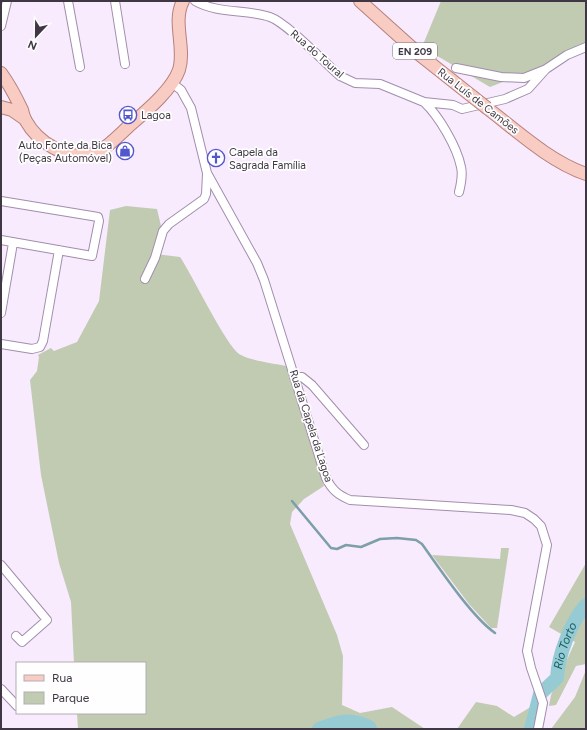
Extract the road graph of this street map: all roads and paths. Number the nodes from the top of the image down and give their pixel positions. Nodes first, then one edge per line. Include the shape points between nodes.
1 (7, 1) edge
2 (68, 1) edge
3 (115, 1) edge
4 (195, 1) edge
5 (360, 1) edge
6 (182, 2) edge
7 (1, 26) edge
8 (586, 47) edge
9 (125, 64) dead end
10 (80, 67) dead end
11 (456, 68) dead end
12 (546, 69) junction
13 (5, 80) edge
14 (172, 83) junction
15 (424, 102) junction
16 (1, 107) edge
17 (25, 119) junction
18 (207, 173) junction
19 (586, 174) edge
20 (459, 192) dead end
21 (1, 201) edge
22 (1, 240) edge
23 (13, 243) junction
24 (59, 250) junction
25 (145, 279) dead end
26 (1, 313) edge
27 (1, 344) edge
28 (294, 377) junction
29 (364, 445) dead end
30 (1, 565) edge
31 (16, 636) dead end
32 (1, 689) edge
33 (16, 705) edge
34 (538, 729) edge

1 - 7 street
2 - 10 street
3 - 9 street
4 - 15 street, Rua do Toural via 202,5 277,20 348,81 380,84
5 - 19 main road, Rua Luís de Camões / EN 209, bridge via 420,55 487,108 545,152
6 - 14 main road via 179,17 180,65
8 - 12 street, Rua do Toural via 567,55
11 - 12 street, Rua do Toural via 501,77 524,78
12 - 15 street, Rua do Toural via 528,88 506,99 462,109 453,105
13 - 16 main road via 10,99
13 - 17 main road
14 - 17 main road via 104,149 86,157 73,156 47,144 34,133
14 - 18 street, Rua da Capela da Lagoa via 181,90 191,108
15 - 20 street via 434,111 456,153 461,168
16 - 17 main road via 12,110
18 - 25 street via 204,199 163,231
18 - 28 street, Rua da Capela da Lagoa via 257,263
21 - 24 street via 98,217 92,256
22 - 23 street
23 - 24 street
23 - 26 street
24 - 27 street via 40,347 32,350
28 - 29 street via 302,377 312,385
28 - 34 street, Rua da Capela da Lagoa via 326,478 341,497 350,500 511,510 525,514 541,526 547,545 527,652 543,703
30 - 31 street via 47,620 22,642
32 - 33 street

